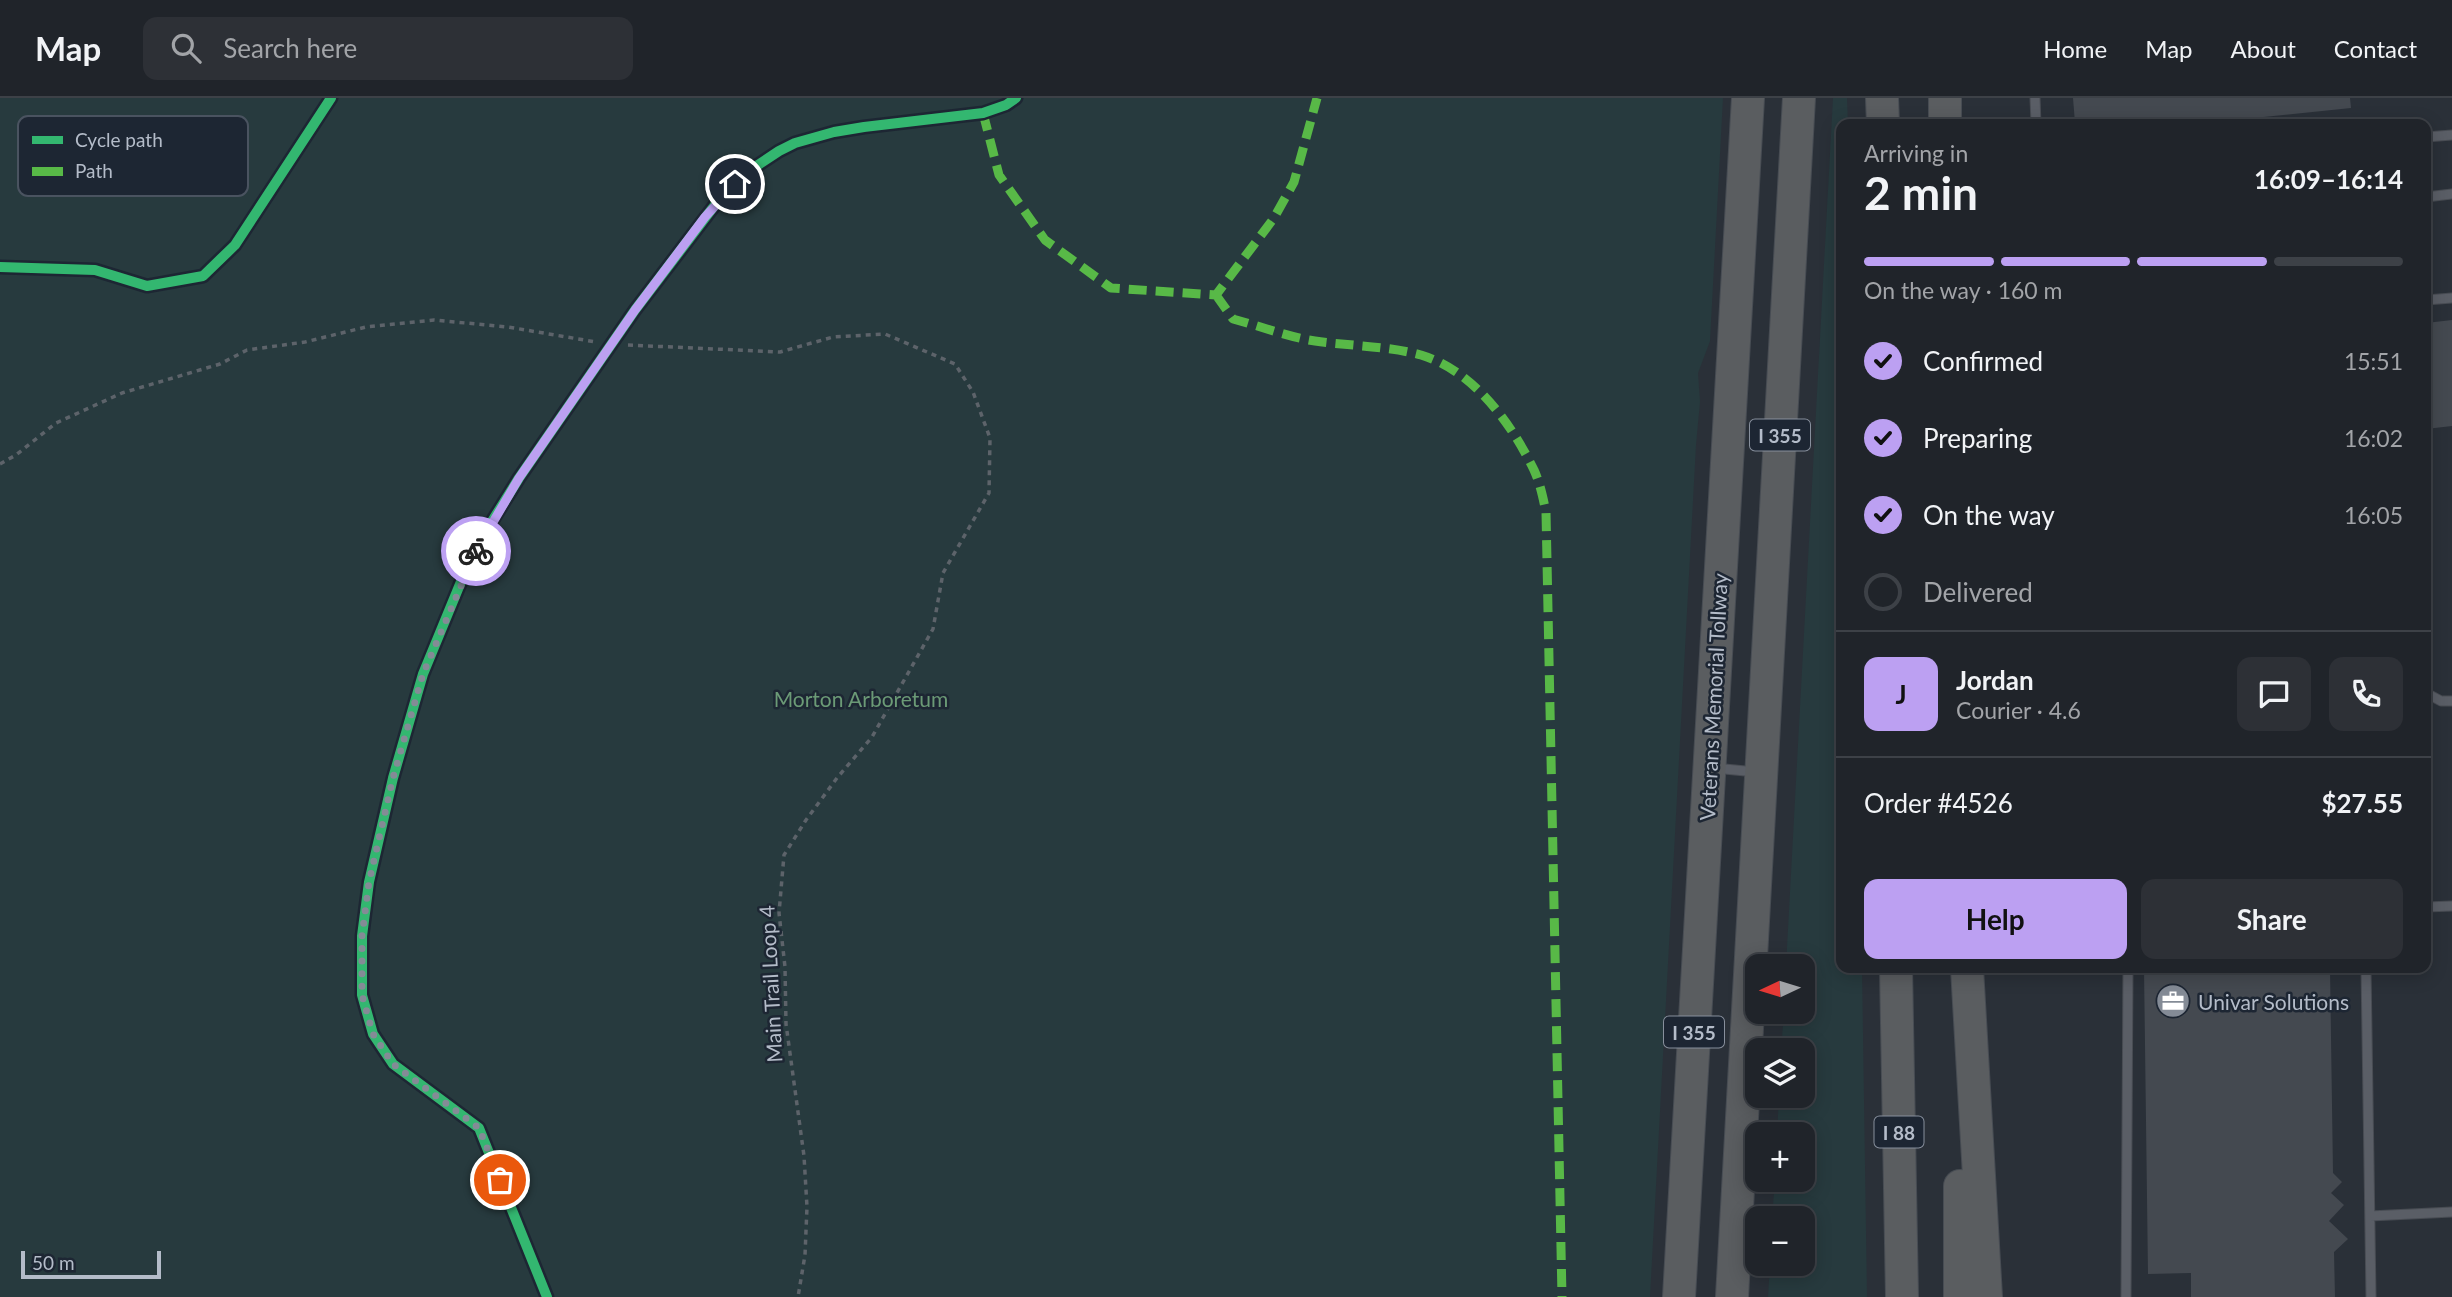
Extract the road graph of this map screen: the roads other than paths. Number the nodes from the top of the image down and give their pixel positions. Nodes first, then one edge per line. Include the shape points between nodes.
1 (331, 98) edge
2 (1016, 98) edge
3 (1748, 98) edge
4 (1799, 98) edge
5 (1882, 98) edge
6 (1945, 98) edge
7 (2035, 98) edge
8 (1883, 119) edge
9 (1945, 119) edge
10 (2036, 119) edge
11 (2452, 135) edge
12 (2431, 137) edge
13 (2452, 194) edge
14 (2431, 196) edge
15 (0, 267) edge
16 (2452, 298) edge
17 (2431, 300) edge
18 (2431, 695) edge
19 (2452, 701) edge
20 (1709, 767) junction
21 (1761, 772) junction
22 (2452, 906) edge
23 (2431, 907) edge
24 (1896, 973) edge
25 (1961, 973) edge
26 (1967, 973) edge
27 (2128, 973) edge
28 (2366, 973) edge
29 (2452, 1212) edge
30 (2370, 1216) junction
31 (547, 1297) edge
32 (1679, 1297) edge
33 (1732, 1297) edge
34 (1902, 1297) edge
35 (1960, 1297) edge
36 (1986, 1297) edge
37 (2126, 1297) edge
38 (2371, 1297) edge

1 - 15 lane via 235,246 202,276 148,286 95,270
2 - 31 lane via 983,113 834,132 795,143 749,171 721,197 519,478 465,572 423,674 369,882 362,936 362,995 373,1034 393,1064 479,1128
3 - 20 highway, Veterans Memorial Tollway / I 355
4 - 21 highway, I 355
5 - 8 highway
6 - 9 highway
7 - 10 lane
11 - 12 lane
13 - 14 lane
16 - 17 lane
18 - 19 lane
20 - 21 lane
20 - 32 highway, Veterans Memorial Tollway / I 355
21 - 33 highway, I 355
22 - 23 lane
24 - 34 highway, I 88
25 - 35 highway
26 - 36 highway
27 - 37 lane
28 - 30 lane
29 - 30 lane
30 - 38 lane

